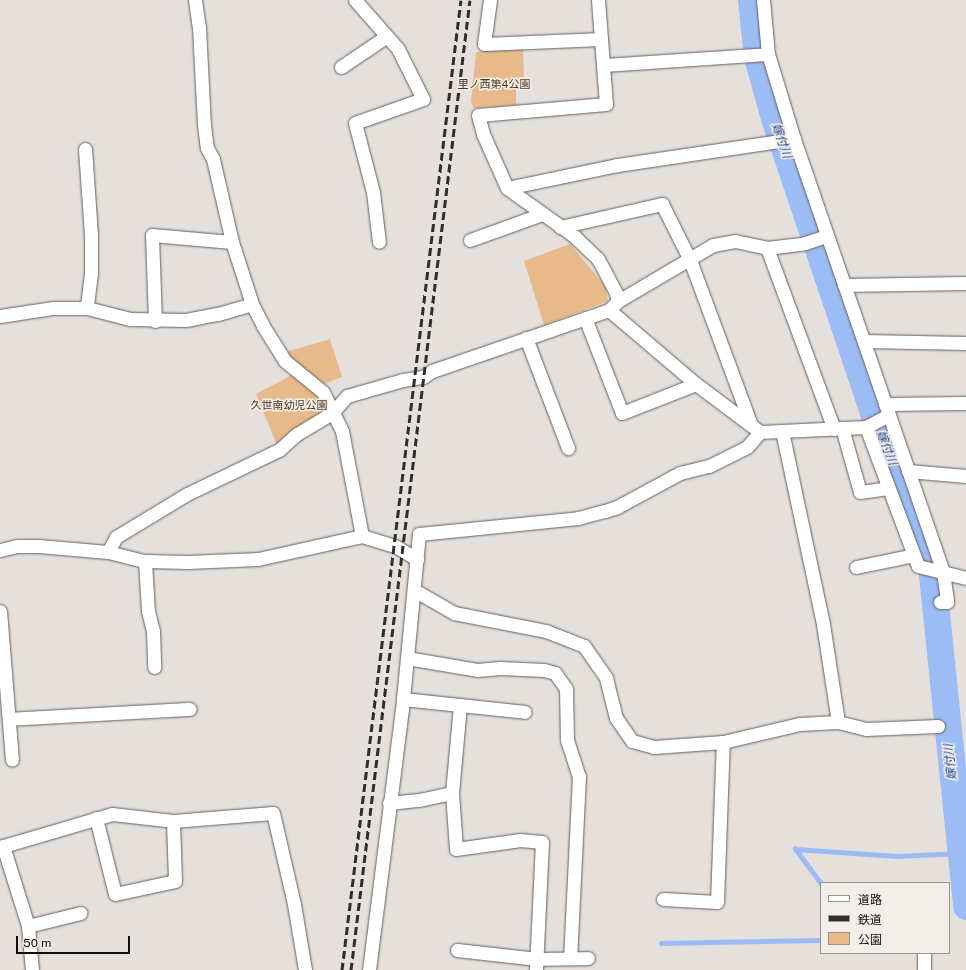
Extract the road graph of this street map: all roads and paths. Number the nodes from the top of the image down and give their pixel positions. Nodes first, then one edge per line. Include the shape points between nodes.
1 (195, 0) edge
2 (355, 0) edge
3 (490, 0) edge
4 (598, 0) edge
5 (763, 0) edge
6 (387, 36) junction
7 (601, 39) junction
8 (768, 54) junction
9 (603, 65) junction
10 (341, 67) dead end
11 (794, 139) junction
12 (85, 149) dead end
13 (507, 188) junction
14 (542, 214) junction
15 (560, 227) junction
16 (828, 236) junction
17 (470, 240) dead end
18 (232, 242) junction
19 (379, 242) dead end
20 (767, 248) junction
21 (690, 260) junction
22 (966, 283) edge
23 (844, 285) junction
24 (252, 304) junction
25 (613, 306) junction
26 (87, 308) junction
27 (0, 316) edge
28 (585, 318) junction
29 (154, 321) junction
30 (526, 338) junction
31 (864, 341) junction
32 (966, 343) edge
33 (696, 384) junction
34 (966, 403) edge
35 (887, 409) junction
36 (332, 413) junction
37 (866, 427) junction
38 (756, 429) junction
39 (838, 429) junction
40 (782, 431) junction
41 (568, 448) dead end
42 (908, 471) junction
43 (966, 476) edge
44 (888, 488) junction
45 (362, 536) junction
46 (0, 550) edge
47 (108, 552) junction
48 (417, 559) junction
49 (916, 560) junction
50 (145, 561) junction
51 (856, 567) dead end
52 (943, 572) junction
53 (966, 578) edge
54 (414, 590) junction
55 (940, 602) dead end
56 (0, 611) edge
57 (407, 658) junction
58 (154, 667) dead end
59 (403, 699) junction
60 (460, 705) junction
61 (190, 710) dead end
62 (525, 712) dead end
63 (9, 719) junction
64 (838, 722) junction
65 (938, 726) dead end
66 (723, 742) junction
67 (12, 760) dead end
68 (452, 793) junction
69 (389, 803) junction
70 (96, 818) junction
71 (173, 821) junction
72 (2, 846) edge
73 (663, 899) dead end
74 (80, 913) dead end
75 (28, 926) junction
76 (457, 950) dead end
77 (924, 954) edge
78 (570, 958) junction
79 (588, 958) dead end
80 (537, 964) edge
81 (32, 970) edge
82 (305, 970) edge
83 (369, 970) edge
84 (924, 970) edge

1 - 18 street via 207,148 213,159
2 - 6 street
3 - 7 street via 484,44
4 - 7 street
5 - 8 street
6 - 10 street
6 - 19 street via 398,49 423,99 355,123 373,192
7 - 9 street
8 - 9 street
8 - 11 street
9 - 13 street via 606,104 478,115 483,134
11 - 13 street via 617,165
11 - 16 street
12 - 26 street via 91,235 91,273
13 - 14 street
14 - 15 street
14 - 17 street
15 - 21 street via 662,204
15 - 25 street via 574,236 598,259 616,293
16 - 20 street via 805,243
16 - 23 street
18 - 24 street
18 - 29 street via 152,235
20 - 21 street via 735,241 713,245
20 - 39 street
21 - 25 street
21 - 38 street
22 - 23 street
23 - 31 street
24 - 29 street via 198,318
24 - 36 street via 285,361 322,392
25 - 28 street
25 - 33 street
26 - 27 street via 53,308
26 - 29 street via 130,319
28 - 30 street
28 - 33 street via 622,413
30 - 36 street via 432,371 423,377 347,396
30 - 41 street
31 - 32 street
31 - 35 street
33 - 38 street
34 - 35 street
35 - 37 street
35 - 42 street
36 - 45 street via 342,431
36 - 47 street via 297,434 279,450 187,494 116,537
37 - 39 street
37 - 44 street
38 - 40 street
38 - 48 street via 747,446 709,466 680,473 617,507 578,518 419,534
39 - 40 street
39 - 44 street via 860,492
40 - 64 street via 822,624
42 - 43 street
42 - 52 street
44 - 49 street
45 - 48 street via 394,546
45 - 50 street via 258,559
46 - 47 street via 18,546 39,546
47 - 50 street
48 - 54 street
49 - 51 street
49 - 52 street
50 - 58 street via 148,611 153,631
52 - 53 street
52 - 55 street via 947,602
54 - 57 street
54 - 66 street via 454,613 546,631 584,646 606,678 616,718 632,741 654,747
56 - 63 street
57 - 59 street
57 - 78 street via 477,670 544,670 555,673 566,689 567,740 579,776
59 - 60 street
59 - 69 street
60 - 62 street
60 - 68 street
61 - 63 street
63 - 67 street
64 - 65 street via 866,729
64 - 66 street via 799,724
66 - 73 street via 717,902
68 - 69 street
68 - 80 street via 456,849 520,840 542,842
69 - 83 street
70 - 71 street via 112,814
70 - 71 street via 115,894 175,881
70 - 72 street
71 - 82 street via 273,812 294,904
72 - 75 street
74 - 75 street
75 - 81 street
76 - 80 street
77 - 84 street
78 - 79 street
78 - 80 street

